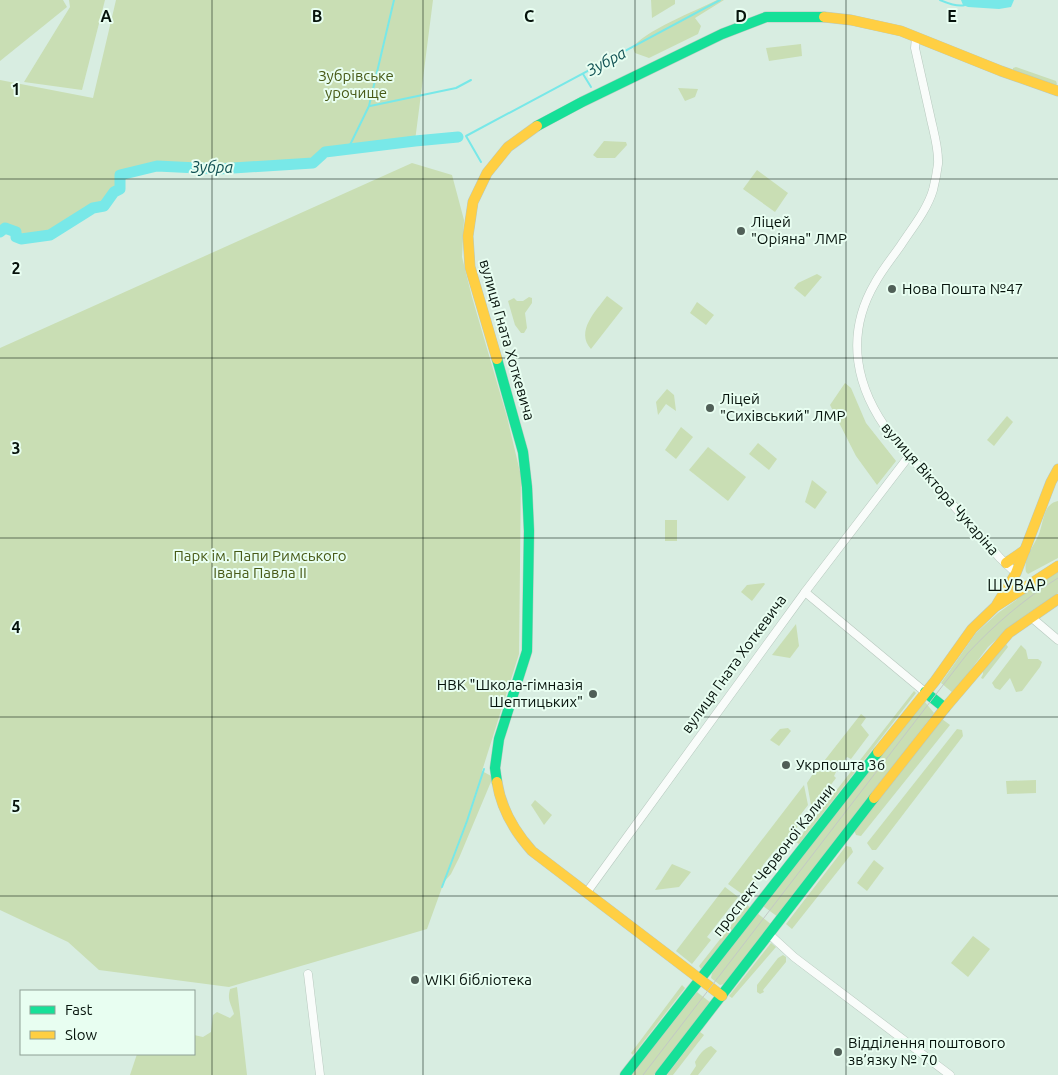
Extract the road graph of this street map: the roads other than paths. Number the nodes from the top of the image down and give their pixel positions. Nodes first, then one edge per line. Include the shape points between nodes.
1 (916, 37) junction
2 (1058, 91) edge
3 (908, 456) junction
4 (1058, 469) edge
5 (1026, 550) junction
6 (1006, 563) junction
7 (1058, 566) edge
8 (1016, 573) junction
9 (1029, 585) junction
10 (805, 592) junction
11 (1058, 599) edge
12 (996, 607) junction
13 (1031, 617) junction
14 (1058, 640) edge
15 (925, 692) junction
16 (945, 708) junction
17 (588, 892) junction
18 (770, 935) junction
19 (308, 974) dead end
20 (701, 980) junction
21 (722, 996) junction
22 (320, 1075) edge
23 (625, 1075) edge
24 (660, 1075) edge
25 (950, 1075) edge

1 - 2 main road, вулиця Гната Хоткевича
1 - 3 street, вулиця Віктора Чукаріна via 915,48 935,136 938,163 935,182 924,211 874,284 858,331 857,354 860,375 876,416
1 - 17 main road, вулиця Гната Хоткевича via 884,26 820,17 766,18 742,25 542,122 508,147 487,173 473,202 468,236 470,267 523,452 528,496 527,652 499,739 495,768 498,788 519,837
3 - 6 street, вулиця Віктора Чукаріна
3 - 10 street, вулиця Гната Хоткевича
4 - 5 main road
5 - 6 main road
5 - 8 main road
6 - 8 street, вулиця Віктора Чукаріна
7 - 9 main road, проспект Червоної Калини
8 - 9 main road
8 - 12 main road
9 - 12 main road, проспект Червоної Калини
10 - 15 street
10 - 17 street, вулиця Гната Хоткевича
11 - 13 main road
12 - 15 main road, проспект Червоної Калини via 972,629
13 - 14 street
13 - 16 main road via 1009,633
15 - 16 main road
15 - 20 main road, проспект Червоної Калини
16 - 18 main road
17 - 20 main road, вулиця Гната Хоткевича
18 - 21 main road
18 - 25 street via 794,957
19 - 22 street
20 - 21 main road, вулиця Гната Хоткевича
20 - 23 main road, проспект Червоної Калини
21 - 24 main road

